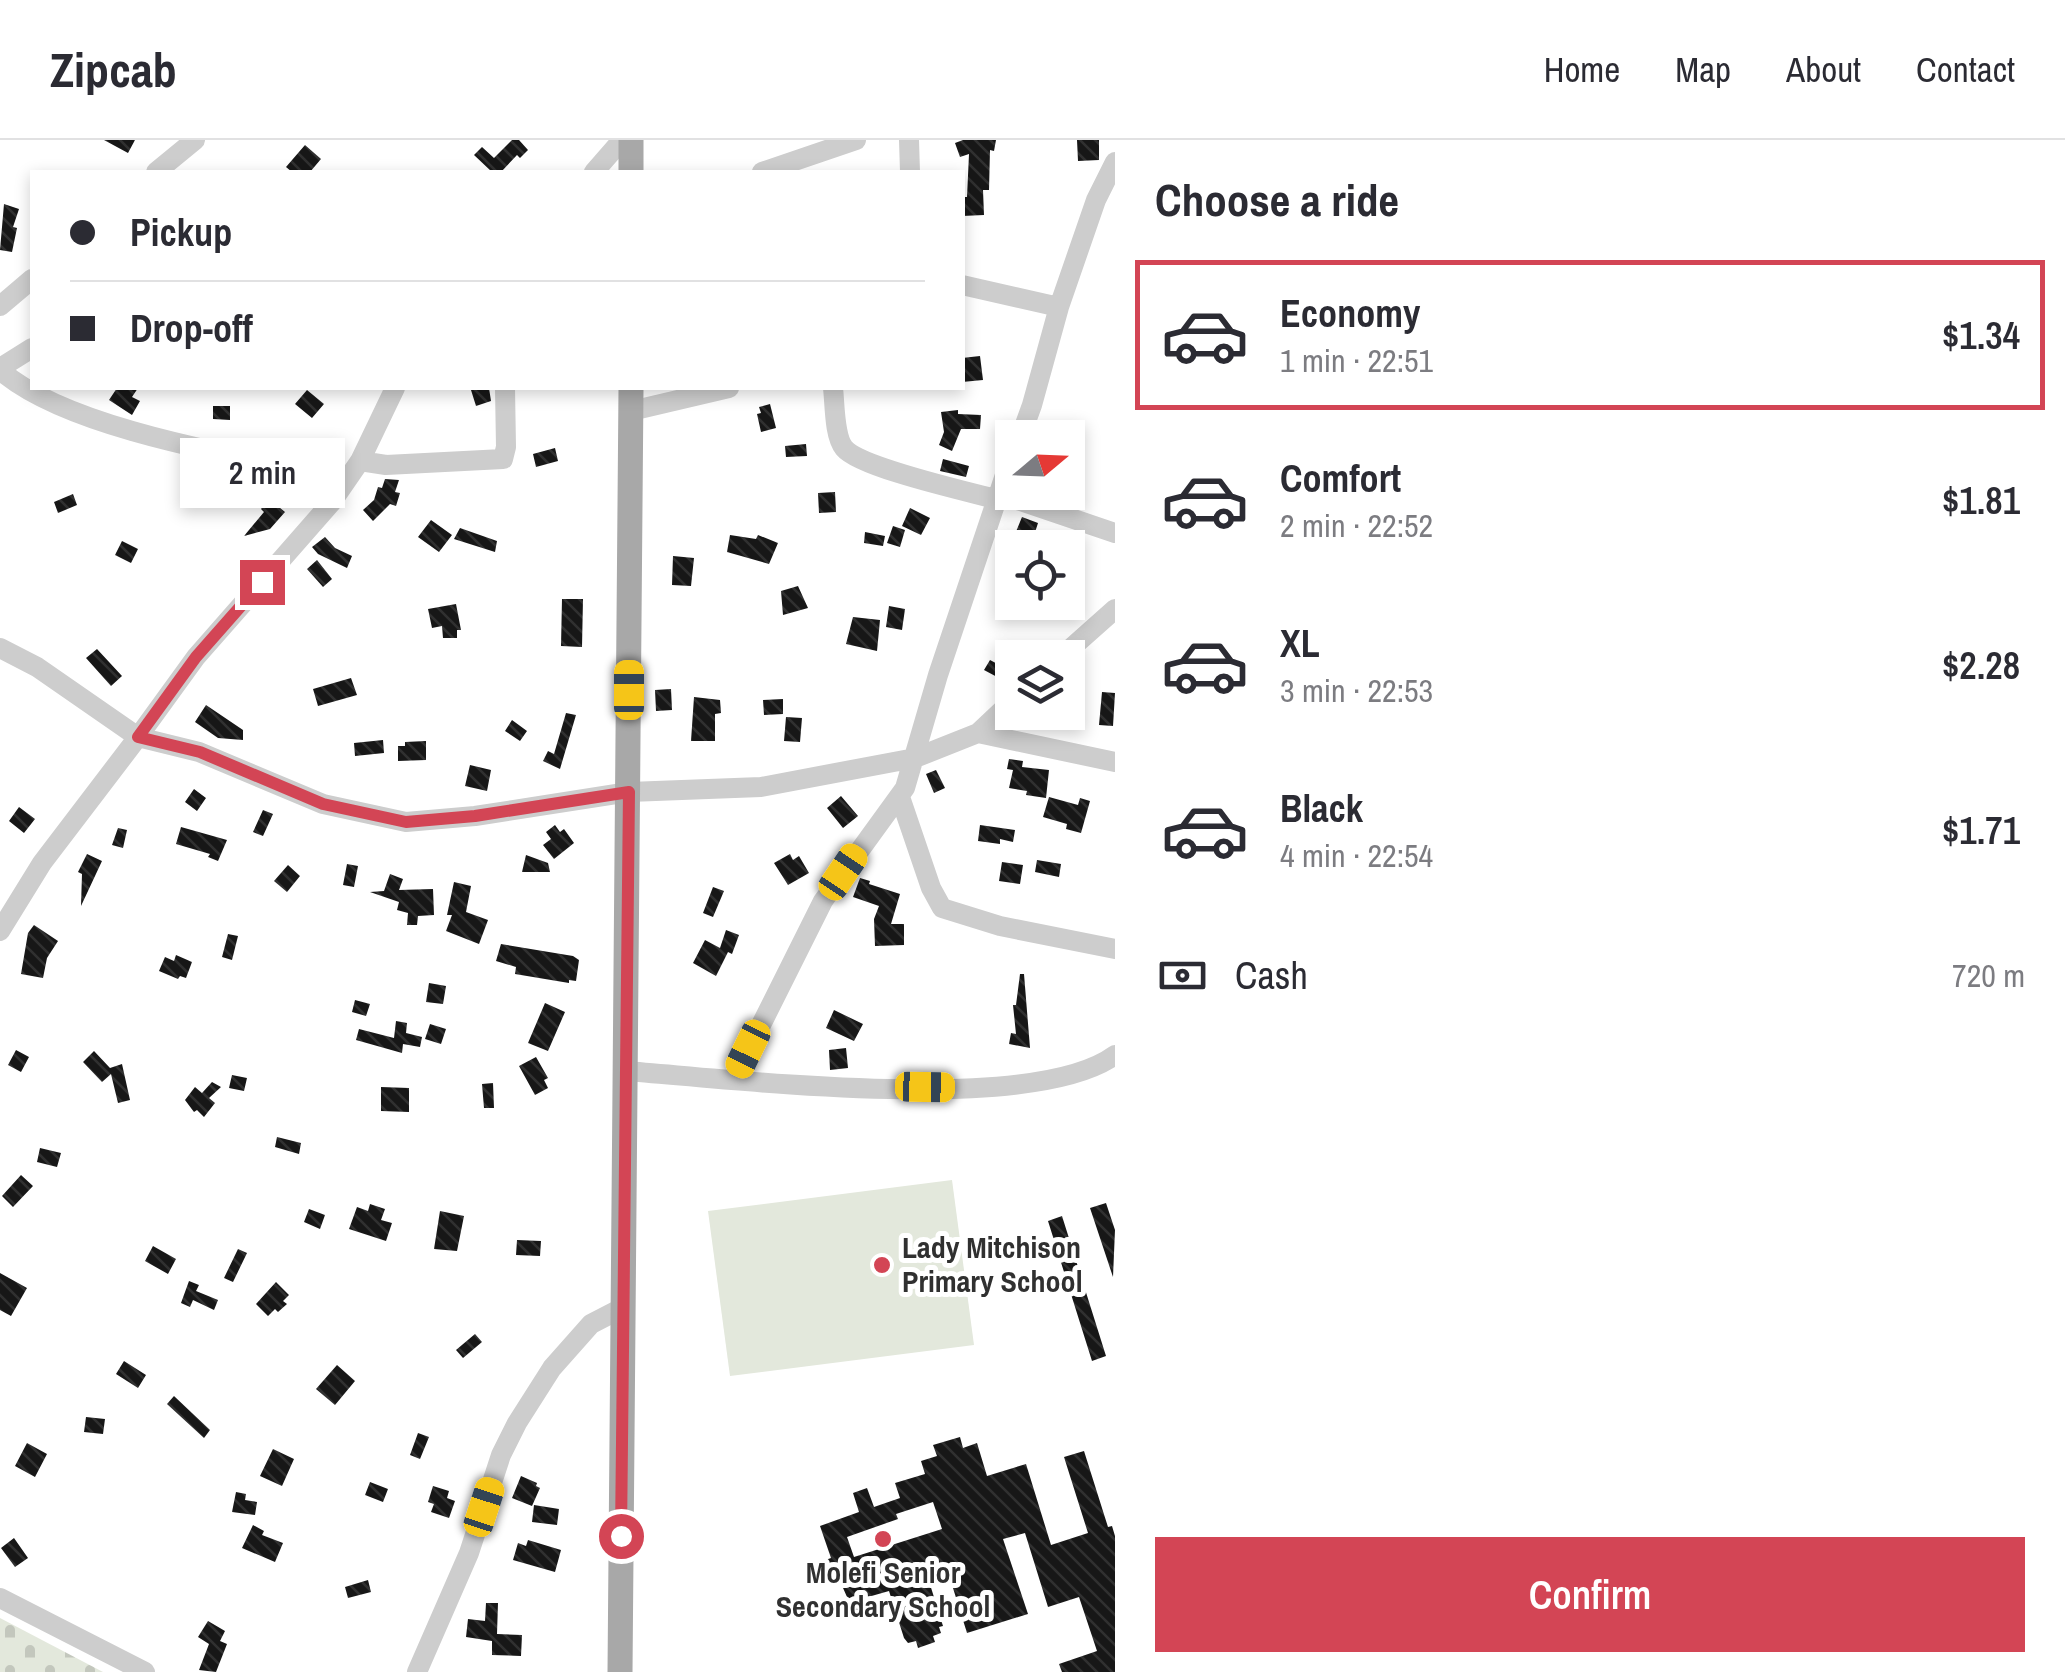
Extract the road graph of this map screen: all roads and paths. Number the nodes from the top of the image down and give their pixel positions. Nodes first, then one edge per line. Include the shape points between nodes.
1 (195, 140) edge
2 (622, 140) edge
3 (631, 140) edge
4 (856, 140) edge
5 (909, 140) edge
6 (1115, 162) edge
7 (158, 170) edge
8 (596, 170) edge
9 (631, 170) edge
10 (768, 170) edge
11 (910, 170) edge
12 (30, 281) edge
13 (965, 286) edge
14 (0, 306) edge
15 (1059, 307) junction
16 (30, 349) edge
17 (0, 369) edge
18 (394, 390) edge
19 (506, 390) edge
20 (711, 390) edge
21 (833, 390) edge
22 (631, 399) edge
23 (1027, 420) edge
24 (354, 469) junction
25 (995, 496) edge
26 (995, 510) edge
27 (1042, 510) edge
28 (1115, 533) edge
29 (1115, 609) edge
30 (1080, 640) edge
31 (0, 648) edge
32 (995, 717) edge
33 (978, 733) junction
34 (138, 737) junction
35 (915, 758) junction
36 (1115, 762) edge
37 (629, 792) junction
38 (900, 796) junction
39 (0, 931) edge
40 (1115, 950) edge
41 (1115, 1055) edge
42 (625, 1070) junction
43 (734, 1079) junction
44 (622, 1308) junction
45 (0, 1598) edge
46 (145, 1672) edge
47 (417, 1672) edge
48 (620, 1672) edge

1 - 7 street
2 - 8 street
3 - 9 main road
4 - 10 street
5 - 11 street
6 - 15 street
12 - 14 street
13 - 15 street
15 - 23 street
16 - 17 street
17 - 24 street via 42,399 139,432
18 - 24 street
19 - 24 street via 503,459
20 - 22 street
21 - 25 street via 847,451
22 - 37 main road
24 - 34 street via 196,657
26 - 35 street
27 - 28 street
29 - 30 street
31 - 34 street
32 - 33 street
33 - 35 street
33 - 36 street
34 - 37 street via 200,752 323,804 406,822
34 - 39 street
35 - 37 street via 760,787
35 - 38 street
37 - 42 main road
38 - 40 street via 942,908
38 - 43 street via 823,901
41 - 43 street via 1063,1078 994,1088
42 - 43 street
42 - 44 main road
44 - 47 street via 590,1324 516,1423
44 - 48 main road
45 - 46 street

